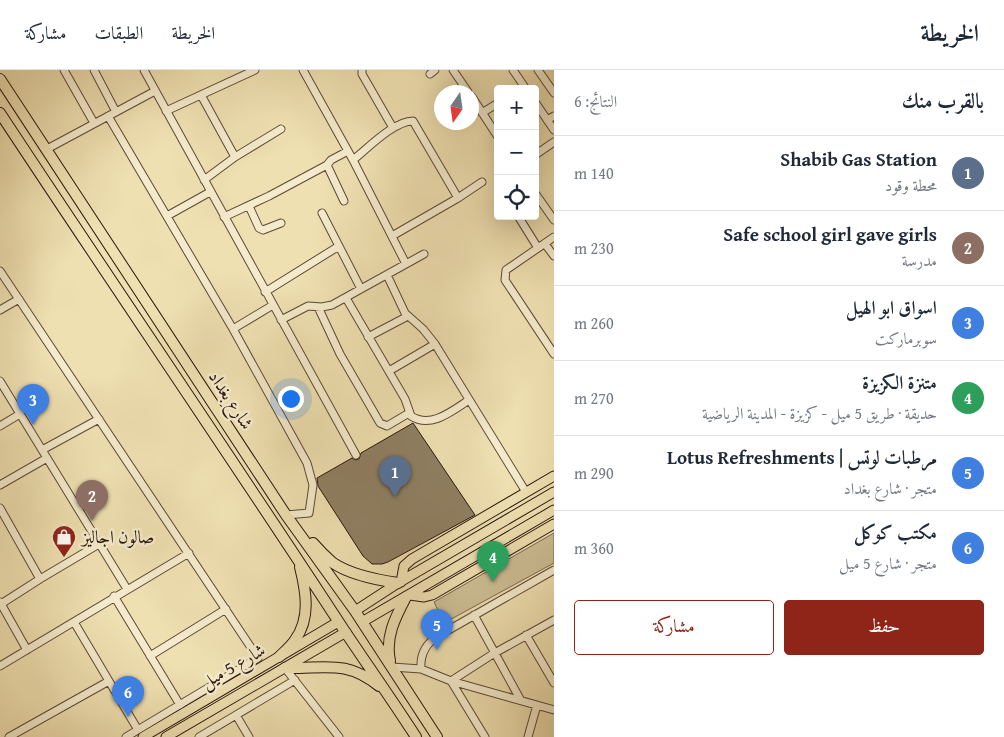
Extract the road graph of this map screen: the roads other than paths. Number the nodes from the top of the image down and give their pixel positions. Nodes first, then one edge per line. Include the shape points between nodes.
1 (64, 70) edge
2 (94, 70) edge
3 (256, 70) edge
4 (303, 70) edge
5 (362, 70) edge
6 (454, 70) edge
7 (513, 70) edge
8 (146, 71) edge
9 (542, 72) edge
10 (0, 79) edge
11 (464, 85) edge
12 (522, 85) edge
13 (155, 91) junction
14 (554, 93) edge
15 (201, 95) junction
16 (494, 106) edge
17 (539, 106) edge
18 (479, 108) edge
19 (166, 111) junction
20 (116, 112) junction
21 (0, 113) edge
22 (482, 113) junction
23 (108, 116) junction
24 (551, 118) edge
25 (94, 124) junction
26 (393, 128) junction
27 (282, 129) dead end
28 (554, 130) edge
29 (494, 131) edge
30 (554, 142) edge
31 (47, 149) junction
32 (348, 151) junction
33 (539, 151) edge
34 (235, 157) junction
35 (353, 160) junction
36 (327, 166) junction
37 (204, 180) junction
38 (482, 182) dead end
39 (210, 192) junction
40 (458, 198) junction
41 (539, 198) edge
42 (344, 201) dead end
43 (249, 206) junction
44 (322, 213) dead end
45 (167, 216) junction
46 (224, 216) junction
47 (521, 220) edge
48 (554, 220) edge
49 (281, 223) dead end
50 (392, 236) junction
51 (554, 237) edge
52 (339, 246) junction
53 (541, 246) junction
54 (424, 254) dead end
55 (554, 256) edge
56 (406, 264) junction
57 (0, 271) edge
58 (387, 275) junction
59 (362, 289) junction
60 (265, 292) junction
61 (346, 298) junction
62 (19, 299) junction
63 (273, 305) junction
64 (318, 307) junction
65 (0, 310) edge
66 (408, 316) junction
67 (281, 320) junction
68 (233, 329) junction
69 (368, 338) junction
70 (435, 344) junction
71 (554, 354) edge
72 (389, 372) junction
73 (0, 381) edge
74 (469, 400) junction
75 (20, 414) junction
76 (409, 414) junction
77 (99, 419) junction
78 (0, 426) edge
79 (42, 450) junction
80 (356, 456) dead end
81 (47, 458) junction
82 (554, 476) edge
83 (0, 485) edge
84 (526, 492) junction
85 (554, 492) edge
86 (533, 505) junction
87 (0, 508) edge
88 (554, 510) edge
89 (286, 515) junction
90 (541, 518) junction
91 (554, 524) edge
92 (299, 531) junction
93 (99, 544) junction
94 (189, 553) junction
95 (297, 556) junction
96 (554, 570) edge
97 (40, 579) junction
98 (400, 582) junction
99 (127, 589) junction
100 (114, 596) junction
101 (408, 596) junction
102 (1, 603) edge
103 (226, 609) junction
104 (355, 611) junction
105 (474, 615) junction
106 (554, 620) edge
107 (74, 622) junction
108 (338, 622) junction
109 (362, 622) junction
110 (346, 632) junction
111 (526, 636) junction
112 (27, 650) junction
113 (493, 654) junction
114 (150, 656) junction
115 (279, 657) junction
116 (0, 666) edge
117 (392, 666) junction
118 (285, 668) junction
119 (421, 669) junction
120 (294, 680) junction
121 (451, 681) junction
122 (109, 682) junction
123 (554, 684) edge
124 (390, 696) junction
125 (520, 699) junction
126 (180, 705) junction
127 (537, 705) junction
128 (554, 710) edge
129 (236, 715) junction
130 (140, 734) edge
131 (9, 737) edge
132 (126, 737) edge
133 (166, 737) edge
134 (199, 737) edge
135 (249, 737) edge
136 (339, 737) edge
137 (416, 737) edge
138 (438, 737) edge
139 (485, 737) edge
140 (528, 737) edge

1 - 25 street
2 - 20 street
3 - 15 street
4 - 32 street
5 - 26 street
6 - 11 street
7 - 12 street
8 - 13 street
9 - 14 street
10 - 31 highway, شارع بغداد
13 - 19 street
13 - 20 street
15 - 19 street
15 - 34 street
16 - 22 street
17 - 24 street
18 - 22 street
19 - 37 street
20 - 23 street
21 - 95 highway, شارع بغداد
22 - 29 street
23 - 25 street
23 - 45 street
24 - 28 street
25 - 31 street
26 - 35 street
26 - 40 street via 413,122
27 - 34 street
30 - 33 street
31 - 89 highway, شارع بغداد
32 - 35 street
32 - 36 street via 331,160
34 - 37 street
35 - 50 street
36 - 42 street
36 - 43 street
37 - 39 street
38 - 40 street
39 - 45 street
39 - 46 street
40 - 50 street
41 - 48 street
43 - 46 street
43 - 49 street via 263,230
44 - 52 street
45 - 68 street
46 - 60 street
47 - 53 street
50 - 56 street
51 - 53 street
52 - 59 street
52 - 60 street
53 - 55 street
53 - 71 street via 506,270 505,280
54 - 56 street
56 - 58 street
57 - 62 street
58 - 59 street
58 - 66 street
59 - 61 street
60 - 63 street
61 - 64 street
61 - 69 street
62 - 65 street
62 - 77 street
63 - 67 street
63 - 68 street
64 - 67 street via 304,307
64 - 76 street via 340,354 380,423 387,426
66 - 69 street
66 - 70 street
67 - 80 street
68 - 89 street via 311,474 309,513
69 - 72 street
70 - 72 street
70 - 74 street
72 - 76 street via 405,399
73 - 75 street
74 - 76 street via 431,421 418,420
74 - 84 street
75 - 78 street
75 - 79 street
77 - 79 street
77 - 94 street
79 - 81 street
81 - 83 street
81 - 93 street
82 - 84 main road
84 - 86 main road
84 - 98 main road via 412,559 402,571
85 - 86 main road
86 - 90 main road
86 - 98 main road
87 - 97 street
88 - 90 main road
89 - 92 highway, شارع بغداد
90 - 101 main road
91 - 101 main road via 432,595
92 - 98 highway via 334,563 372,578
92 - 104 highway, شارع بغداد
93 - 97 street
93 - 99 street
94 - 99 street
94 - 103 street
95 - 108 highway, شارع بغداد
95 - 115 highway via 307,598 304,617 295,640
96 - 105 street
97 - 102 street
98 - 104 main road
99 - 100 street
100 - 107 street
100 - 114 street
101 - 109 main road
101 - 117 highway via 390,634 388,653
102 - 112 street
103 - 114 street
103 - 126 street via 258,658
104 - 109 highway, شارع بغداد
105 - 113 street
105 - 119 street via 428,644 421,659
106 - 111 street
107 - 112 street
107 - 122 street
108 - 110 highway, شارع بغداد
108 - 115 main road, شارع 5 ميل
109 - 117 highway, شارع بغداد
110 - 118 main road, شارع 5 ميل
110 - 124 highway, شارع بغداد
111 - 113 street
111 - 123 street
112 - 116 street
113 - 121 street
113 - 125 street
114 - 126 street
115 - 130 main road, شارع 5 ميل
117 - 119 street
117 - 138 highway, شارع بغداد
118 - 120 street
118 - 124 highway via 348,668 369,678
118 - 133 main road, شارع 5 ميل
119 - 121 street
120 - 129 street
120 - 136 street
121 - 125 street
121 - 139 street
122 - 130 street
122 - 131 street
124 - 137 highway, شارع بغداد
125 - 127 street
126 - 130 street
127 - 128 street
127 - 140 street
129 - 134 street
129 - 135 street
130 - 132 street

